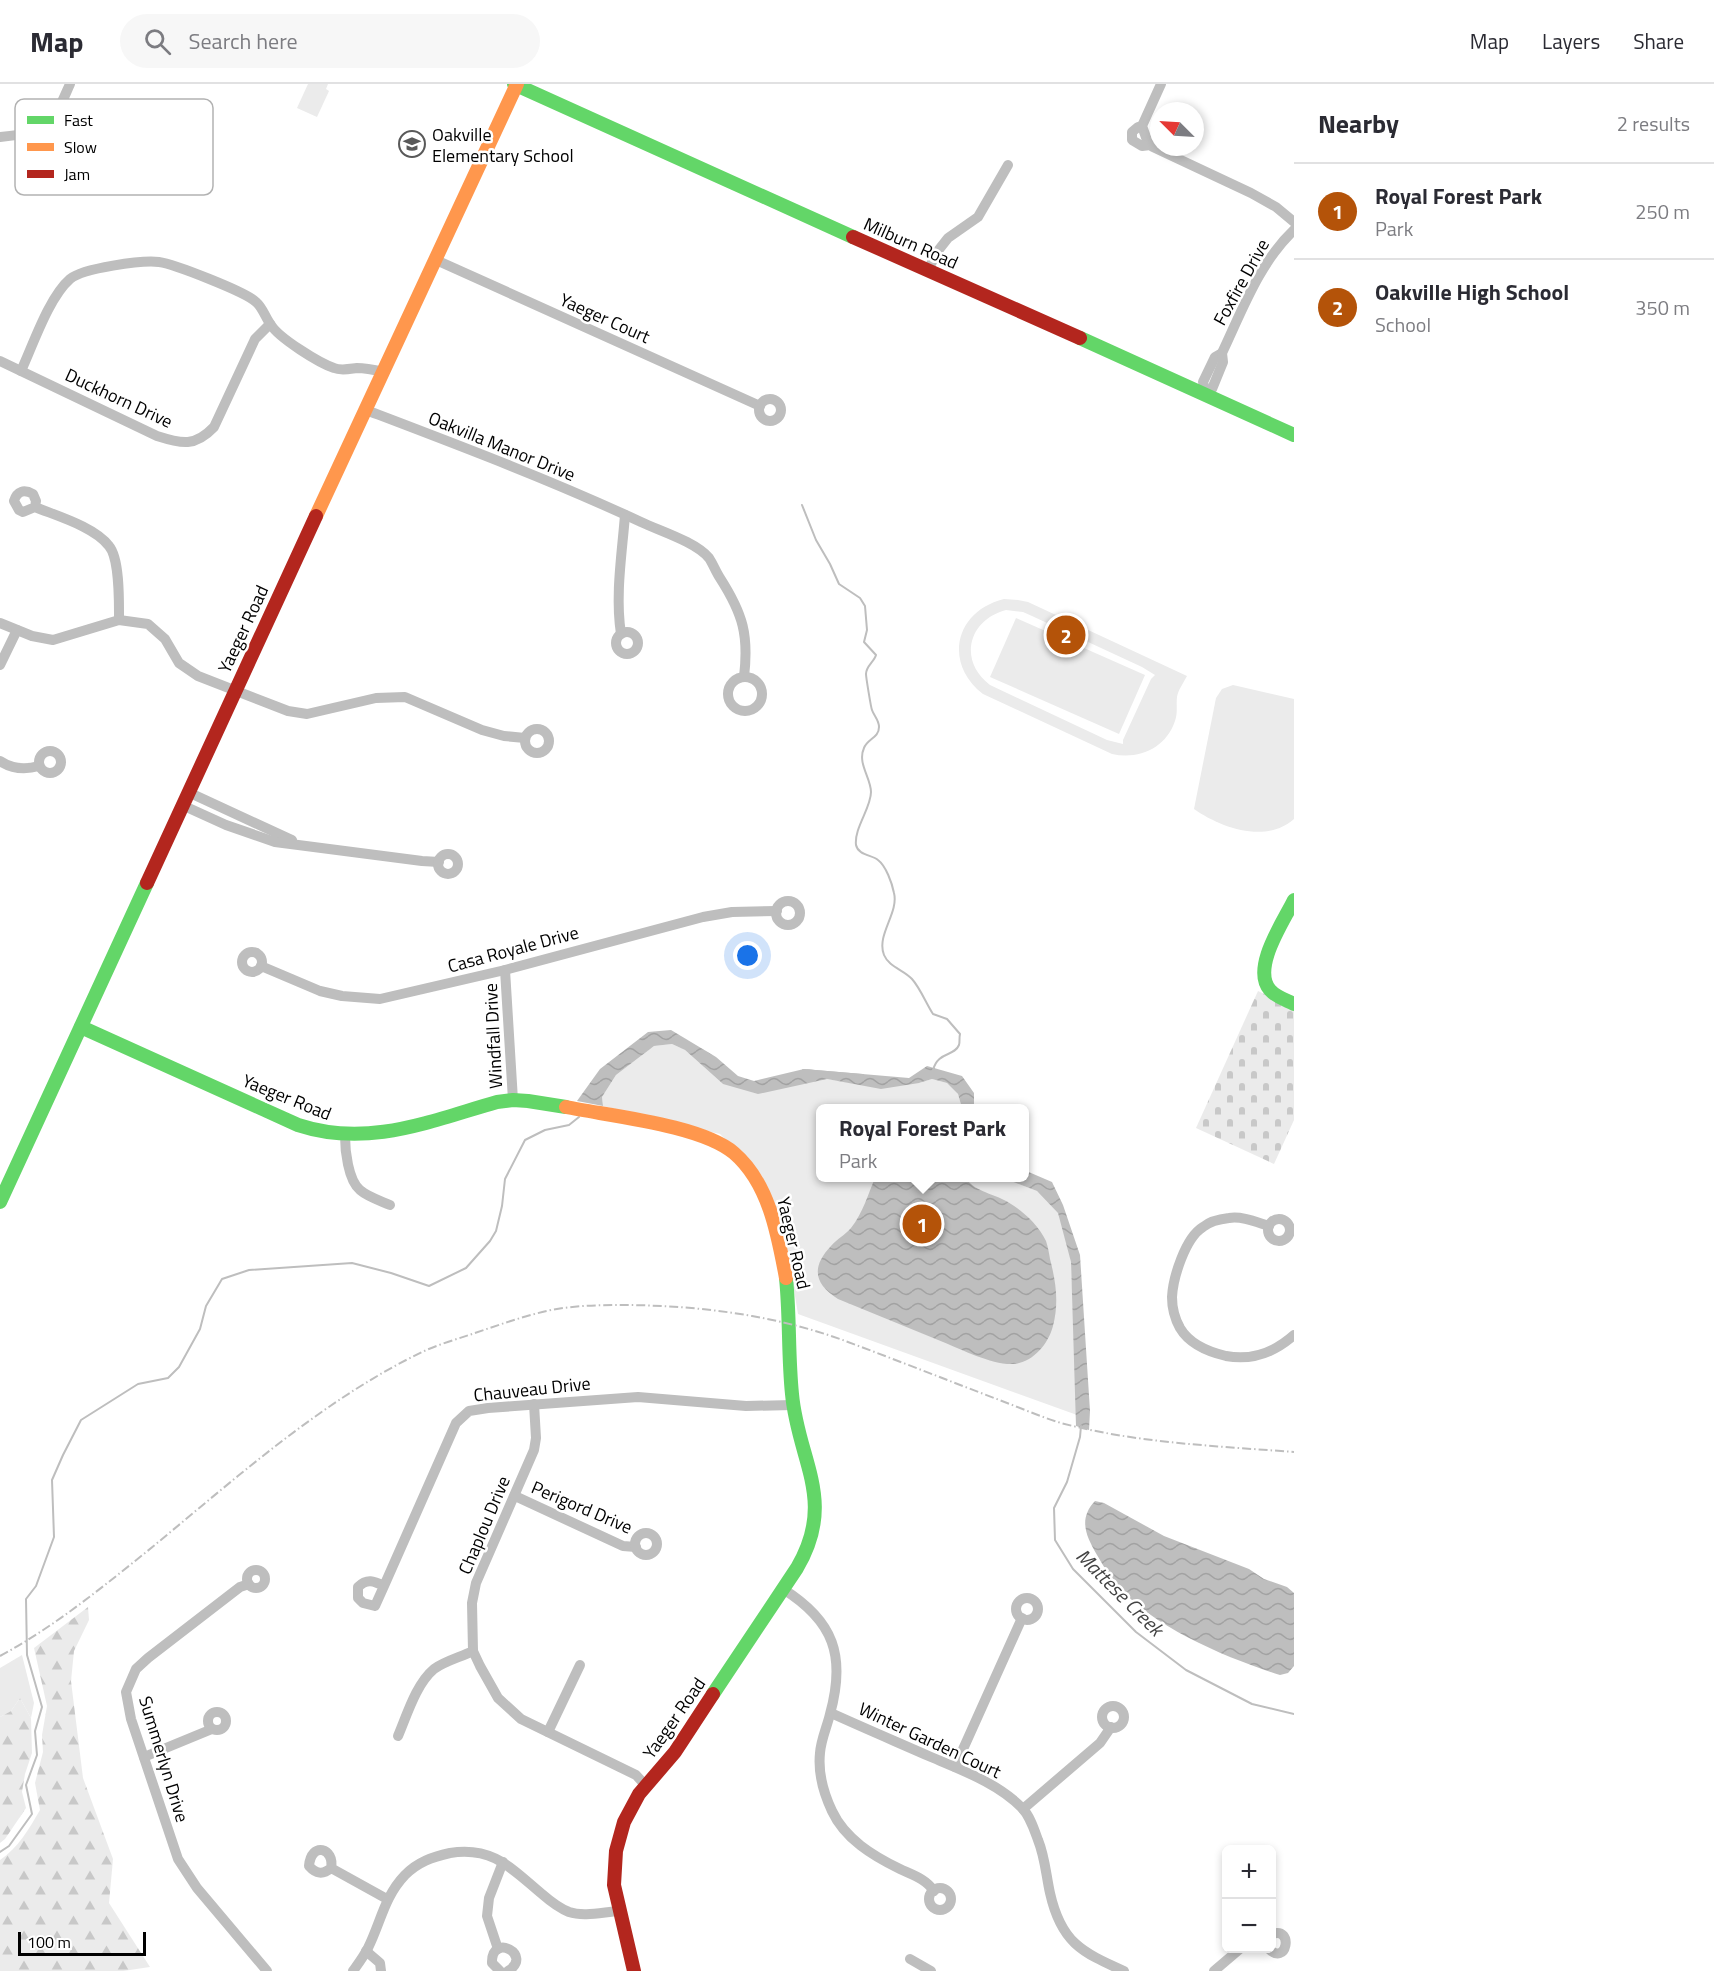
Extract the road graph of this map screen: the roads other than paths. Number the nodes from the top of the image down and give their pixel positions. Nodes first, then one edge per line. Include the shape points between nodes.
1 (70, 84) edge
2 (516, 84) edge
3 (1161, 84) edge
4 (63, 99) edge
5 (15, 135) edge
6 (0, 137) edge
7 (1008, 165) dead end
8 (1294, 222) edge
9 (1294, 230) edge
10 (436, 260) junction
11 (928, 270) junction
12 (270, 324) junction
13 (0, 361) edge
14 (21, 371) junction
15 (384, 372) junction
16 (1205, 392) junction
17 (760, 406) dead end
18 (366, 410) junction
19 (1294, 435) edge
20 (35, 507) dead end
21 (625, 514) junction
22 (119, 620) junction
23 (0, 623) edge
24 (17, 630) junction
25 (621, 634) dead end
26 (0, 665) edge
27 (744, 677) dead end
28 (235, 690) junction
29 (525, 738) dead end
30 (1, 762) edge
31 (39, 766) dead end
32 (188, 792) junction
33 (182, 805) junction
34 (301, 844) junction
35 (439, 862) dead end
36 (1294, 900) edge
37 (777, 911) dead end
38 (261, 966) dead end
39 (505, 970) junction
40 (1294, 1004) edge
41 (81, 1027) junction
42 (513, 1100) junction
43 (345, 1136) junction
44 (0, 1202) edge
45 (390, 1205) dead end
46 (1269, 1226) dead end
47 (1294, 1335) edge
48 (534, 1404) junction
49 (793, 1405) junction
50 (515, 1496) junction
51 (636, 1547) dead end
52 (249, 1584) dead end
53 (384, 1586) dead end
54 (783, 1589) junction
55 (1022, 1618) dead end
56 (473, 1651) junction
57 (580, 1665) dead end
58 (831, 1713) junction
59 (1111, 1727) dead end
60 (212, 1729) dead end
61 (548, 1732) junction
62 (398, 1736) dead end
63 (144, 1757) junction
64 (955, 1767) junction
65 (646, 1786) junction
66 (1023, 1809) junction
67 (503, 1862) junction
68 (331, 1868) dead end
69 (934, 1891) dead end
70 (387, 1899) junction
71 (619, 1911) junction
72 (1276, 1933) edge
73 (498, 1948) junction
74 (366, 1951) junction
75 (1235, 1953) edge
76 (1272, 1953) edge
77 (267, 1971) edge
78 (352, 1971) edge
79 (381, 1971) edge
80 (500, 1971) edge
81 (508, 1971) edge
82 (634, 1971) edge
83 (913, 1971) edge
84 (931, 1971) edge
85 (1124, 1971) edge
86 (1214, 1971) edge

1 - 4 street
2 - 10 street, Yaeger Road
2 - 11 street, Milburn Road
3 - 8 street via 1142,126 1150,145 1251,193
5 - 6 street
7 - 11 street via 978,217 948,238
9 - 16 street, Foxfire Drive via 1272,253 1221,353 1223,362 1212,389
10 - 15 street, Yaeger Road
10 - 17 street, Yaeger Court
11 - 16 street, Milburn Road
12 - 14 street via 256,301 172,265 157,262 100,268 72,278 59,292
12 - 14 street, Duckhorn Drive via 255,339 214,427 193,442 158,435
12 - 15 street via 286,341 335,369
13 - 14 street, Duckhorn Drive
15 - 18 street, Yaeger Road
16 - 19 street, Milburn Road
18 - 21 street, Oakvilla Manor Drive
18 - 28 street, Yaeger Road
20 - 22 street via 95,533 111,547 118,578
21 - 25 street via 619,589
21 - 27 street, Oakvilla Manor Drive via 708,557 730,593 746,634
22 - 24 street via 53,640
22 - 28 street via 148,624 165,639 179,663
23 - 24 street
24 - 26 street
28 - 29 street via 288,711 308,714 376,698 405,697 482,730
28 - 32 street, Yaeger Road
30 - 31 street via 30,769
32 - 33 street, Yaeger Road
32 - 34 street
33 - 34 street via 249,834
33 - 41 street, Yaeger Road
34 - 35 street
36 - 40 street via 1263,970 1264,981 1274,994
37 - 39 street, Casa Royale Drive via 703,916
38 - 39 street, Casa Royale Drive via 320,991 370,999
39 - 42 street, Windfall Drive
41 - 43 street, Yaeger Road via 298,1125
41 - 44 street
42 - 43 street, Yaeger Road via 393,1131
42 - 49 street, Yaeger Road via 546,1103 705,1137 734,1152 748,1167 768,1202 786,1282
43 - 45 street via 355,1184
46 - 47 street via 1240,1217 1202,1227 1181,1258 1172,1296 1174,1313 1180,1329 1198,1346 1228,1356 1264,1355
48 - 49 street, Chauveau Drive via 638,1397 746,1406
48 - 50 street, Chaplou Drive via 536,1445
48 - 53 street, Chauveau Drive via 469,1411 456,1423
49 - 54 street, Yaeger Road via 813,1492 815,1522 802,1561
50 - 51 street, Perigord Drive via 623,1546
50 - 56 street, Chaplou Drive via 476,1583 472,1604
52 - 63 street, Summerlyn Drive via 240,1587 136,1669 126,1692 130,1719
54 - 58 street via 815,1613 835,1648 837,1682
54 - 65 street, Yaeger Road via 675,1752
55 - 64 street
56 - 61 street, Chaplou Drive via 498,1698 521,1719
56 - 62 street via 433,1670
57 - 61 street
58 - 64 street, Winter Garden Court
58 - 69 street via 819,1761 832,1812 862,1847 928,1882
59 - 66 street via 1101,1743
60 - 63 street
61 - 65 street, Chaplou Drive via 636,1775
63 - 77 street, Summerlyn Drive via 178,1859 196,1888
64 - 66 street, Winter Garden Court via 1009,1796
65 - 71 street, Yaeger Road via 633,1802 616,1851 614,1874
66 - 85 street, Winter Garden Court via 1043,1851 1061,1926 1072,1942 1090,1956
67 - 70 street via 477,1853 431,1857 405,1875
67 - 71 street via 565,1910 580,1914
67 - 73 street via 489,1898 487,1916
68 - 70 street
70 - 74 street
71 - 82 street, Yaeger Road
72 - 76 street via 1284,1935 1287,1946 1278,1954
73 - 80 street via 492,1959
73 - 81 street via 510,1948 515,1954 515,1966
74 - 78 street
74 - 79 street via 380,1963
75 - 86 street
83 - 84 street via 909,1955

